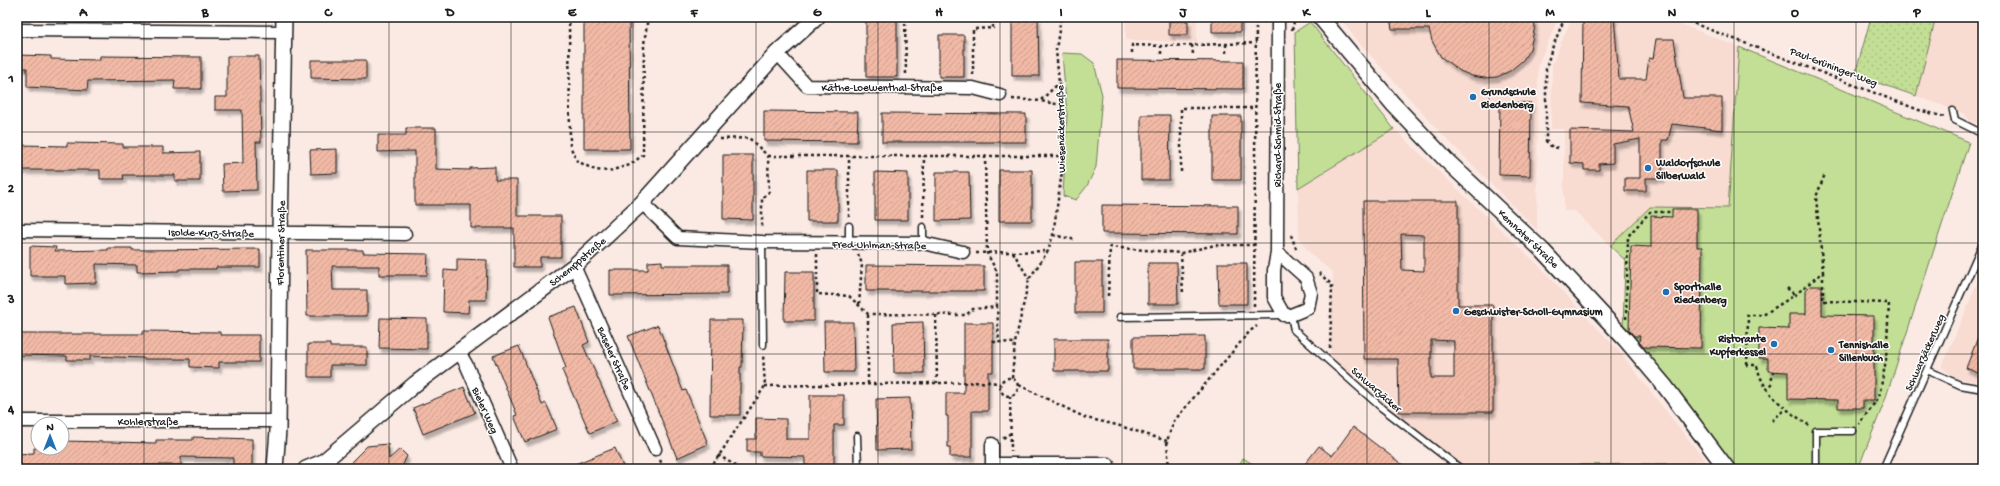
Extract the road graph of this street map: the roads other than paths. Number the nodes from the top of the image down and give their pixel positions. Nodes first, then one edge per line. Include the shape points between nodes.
1 (284, 17) edge
2 (817, 17) edge
3 (1278, 17) edge
4 (1320, 17) edge
5 (17, 30) edge
6 (283, 32) junction
7 (777, 53) junction
8 (1000, 95) road end
9 (1954, 111) dead end
10 (1983, 134) edge
11 (642, 203) junction
12 (849, 226) road end
13 (923, 227) road end
14 (17, 230) edge
15 (280, 233) junction
16 (405, 234) dead end
17 (762, 242) junction
18 (852, 243) junction
19 (923, 243) junction
20 (1983, 243) edge
21 (963, 252) road end
22 (1277, 252) junction
23 (574, 266) junction
24 (1287, 315) junction
25 (1120, 317) dead end
26 (763, 345) road end
27 (459, 352) junction
28 (1927, 370) junction
29 (1983, 389) edge
30 (17, 421) edge
31 (278, 422) junction
32 (1853, 432) road end
33 (857, 436) dead end
34 (992, 444) dead end
35 (655, 449) dead end
36 (1108, 464) road end
37 (992, 467) edge
38 (276, 469) edge
39 (279, 469) edge
40 (306, 469) edge
41 (512, 469) edge
42 (858, 469) edge
43 (1461, 469) edge
44 (1727, 469) edge
45 (1816, 469) edge
46 (1883, 469) edge

1 - 6 street, Florentiner Straße
2 - 7 street, Schemppstraße
3 - 22 street, Richard-Schmid-Straße
4 - 44 street, Kemnater Straße via 1393,104 1446,160 1544,251 1625,339 1664,385
5 - 6 street
6 - 15 street, Florentiner Straße
7 - 8 street, Käthe-Loewenthal-Straße via 808,86 973,88
7 - 11 street, Schemppstraße
9 - 10 lane via 1955,120
11 - 17 street, Fred-Uhlman-Straße via 678,238
11 - 23 street, Schemppstraße
12 - 18 lane
13 - 19 lane
14 - 15 street, Isolde-Kurz-Straße
15 - 16 street, Isolde-Kurz-Straße
15 - 31 street, Florentiner Straße
17 - 18 street, Fred-Uhlman-Straße
17 - 26 lane
18 - 19 street, Fred-Uhlman-Straße
19 - 21 street, Fred-Uhlman-Straße
20 - 28 lane, Schwarzäckerweg
22 - 24 street, Richard-Schmid-Straße via 1274,297
22 - 24 street via 1306,278 1311,293 1308,308
23 - 27 street, Schemppstraße
23 - 35 street, Baseler Straße
24 - 25 lane
24 - 43 lane, Schwarzäcker via 1294,330 1330,362 1382,408
27 - 40 street, Schemppstraße via 415,384 323,462
27 - 41 street, Bieler Weg
28 - 29 lane via 1960,385
28 - 46 lane, Schwarzäckerweg
30 - 31 street, Kohlerstraße
31 - 38 street, Florentiner Straße
32 - 45 lane via 1816,431
33 - 42 lane
34 - 37 street
36 - 37 street via 1011,464
38 - 39 street

